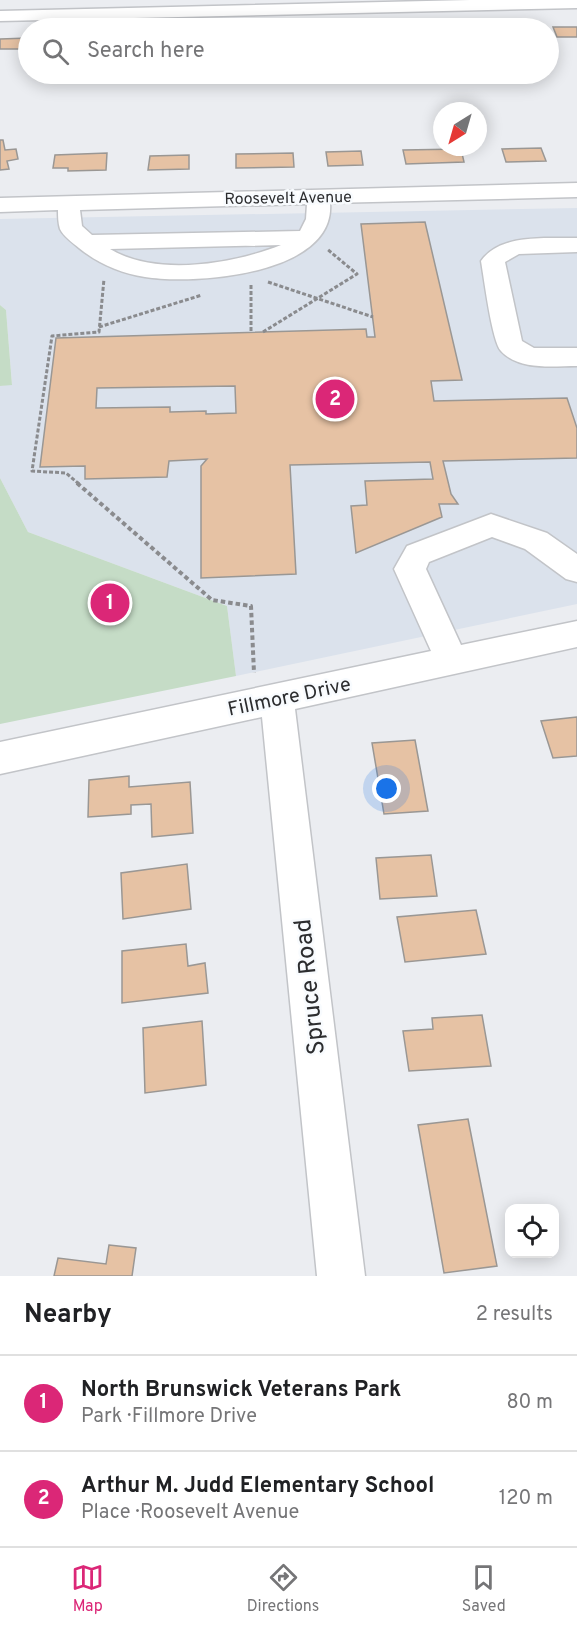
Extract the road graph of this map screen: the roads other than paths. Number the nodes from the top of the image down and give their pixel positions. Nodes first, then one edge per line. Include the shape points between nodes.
1 (577, 3) edge
2 (0, 16) edge
3 (577, 190) edge
4 (318, 196) junction
5 (68, 202) junction
6 (0, 205) edge
7 (577, 245) edge
8 (577, 357) edge
9 (577, 570) edge
10 (577, 634) edge
11 (452, 661) junction
12 (266, 691) junction
13 (0, 758) edge
14 (341, 1276) edge

1 - 2 street
3 - 4 street, Roosevelt Avenue
4 - 5 street, Roosevelt Avenue
4 - 5 street via 318,220 312,240 260,262 225,270 179,272 129,266 93,249 71,228
5 - 6 street, Roosevelt Avenue
7 - 8 street via 511,248 496,255 493,261 510,345 525,356
9 - 11 street via 536,541 491,525 418,554 410,569
10 - 11 street, Fillmore Drive
11 - 12 street, Fillmore Drive
12 - 13 street, Fillmore Drive
12 - 14 street, Spruce Road

